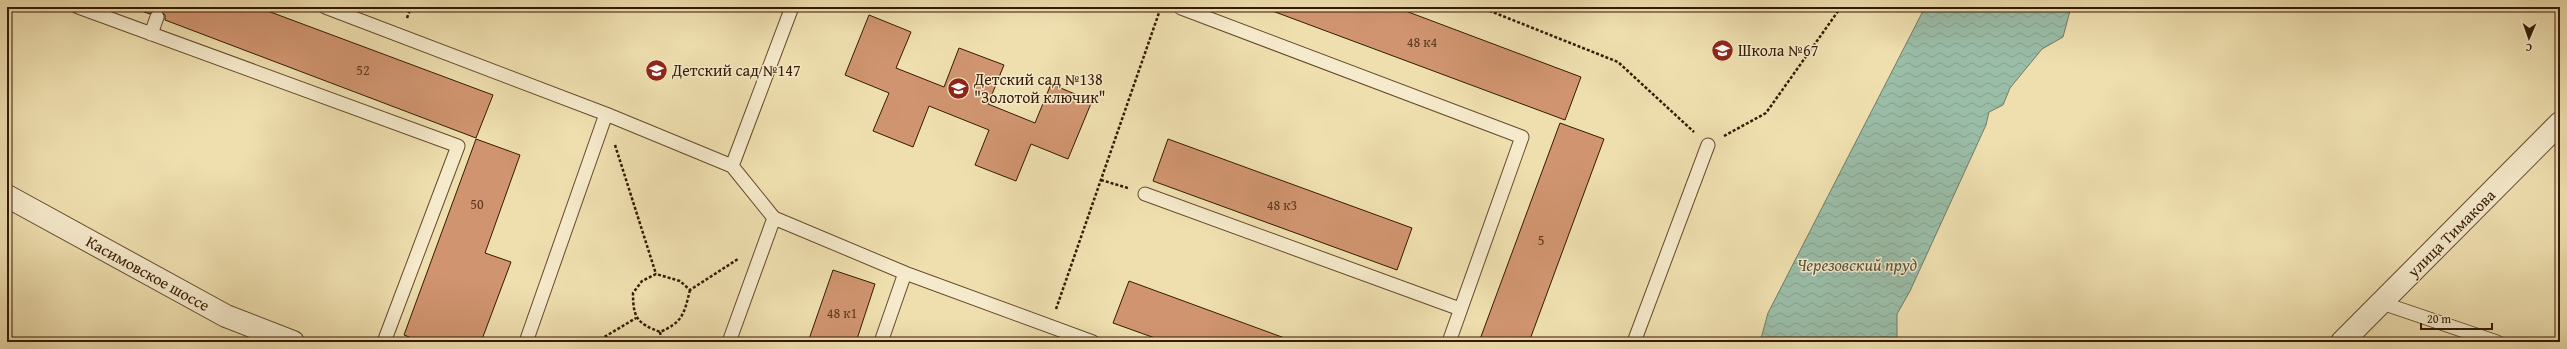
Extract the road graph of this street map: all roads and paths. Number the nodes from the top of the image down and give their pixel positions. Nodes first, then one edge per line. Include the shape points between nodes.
1 (78, 7) edge
2 (325, 7) edge
3 (792, 7) edge
4 (1162, 7) edge
5 (1480, 7) edge
6 (1841, 7) edge
7 (1181, 8) edge
8 (157, 17) dead end
9 (151, 34) junction
10 (606, 114) junction
11 (2560, 123) edge
12 (1708, 145) junction
13 (732, 166) junction
14 (1101, 180) junction
15 (1145, 194) joint
16 (7, 196) edge
17 (774, 218) junction
18 (765, 241) junction
19 (905, 273) junction
20 (656, 274) junction
21 (690, 290) junction
22 (2382, 303) junction
23 (1460, 309) junction
24 (636, 318) junction
25 (1050, 327) junction
26 (660, 332) junction
27 (293, 342) edge
28 (384, 342) edge
29 (526, 342) edge
30 (596, 342) edge
31 (662, 342) edge
32 (729, 342) edge
33 (881, 342) edge
34 (1093, 342) edge
35 (1448, 342) edge
36 (1634, 342) edge
37 (2342, 342) edge
38 (2497, 342) edge

1 - 9 lane
2 - 10 lane
3 - 13 lane
4 - 14 path
5 - 12 path via 1618,62
6 - 12 path via 1766,113
7 - 23 lane via 1522,137
8 - 9 lane
9 - 28 lane via 458,146
10 - 13 lane
10 - 20 path
10 - 29 lane
11 - 22 street, улица Тимакова
12 - 36 lane
13 - 17 lane
14 - 15 path
14 - 25 path
15 - 23 lane
16 - 27 street, Касимовское шоссе via 226,316
17 - 18 lane
17 - 19 lane
18 - 21 path
18 - 32 lane
19 - 25 lane
19 - 33 lane
20 - 21 path via 680,281
20 - 24 path via 642,281 634,293
21 - 26 path via 682,317 676,325
22 - 37 street, улица Тимакова
22 - 38 lane
23 - 35 lane
24 - 26 path via 644,326
24 - 30 path
25 - 34 lane
26 - 31 path

